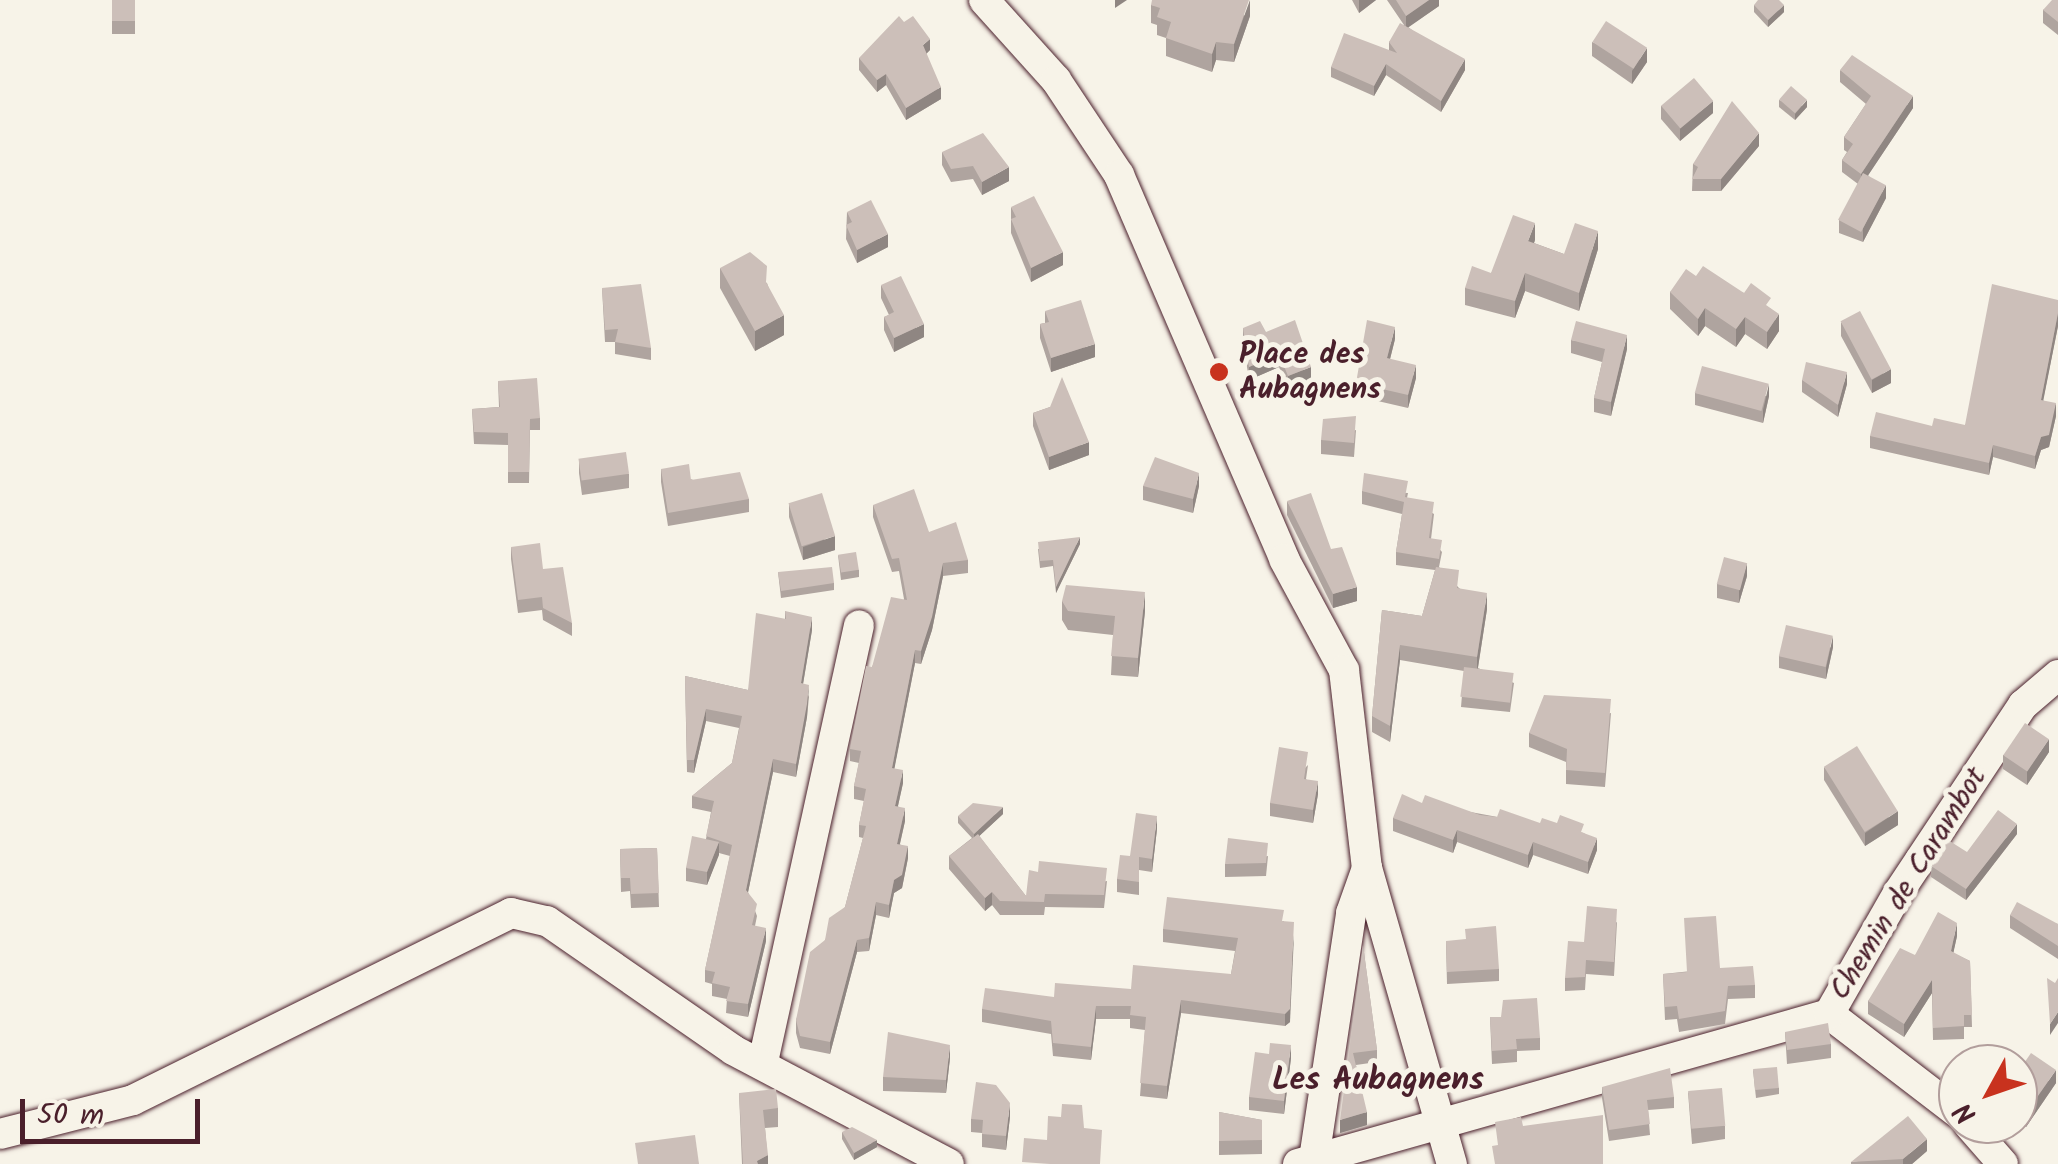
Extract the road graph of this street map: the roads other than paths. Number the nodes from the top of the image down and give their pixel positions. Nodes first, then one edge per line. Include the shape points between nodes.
1 (997, 4) edge
2 (860, 626) dead end
3 (2058, 675) edge
4 (1367, 868) junction
5 (1829, 1014) junction
6 (763, 1062) junction
7 (1938, 1098) edge
8 (1441, 1128) junction
9 (0, 1134) edge
10 (1986, 1144) edge
11 (1306, 1162) edge
12 (949, 1164) edge
13 (1452, 1164) edge
14 (2003, 1164) edge

1 - 4 street via 1119,175 1284,559 1344,670
2 - 6 street
3 - 5 street, Chemin de Carambot via 2023,705 1898,893
4 - 8 street
4 - 11 street via 1351,913
5 - 7 street
5 - 8 street, Chemin de Carambot via 1459,1116
6 - 9 street via 733,1050 547,921 511,913 133,1100
6 - 12 street
8 - 11 street, Chemin de Carambot
8 - 13 street
10 - 14 street

